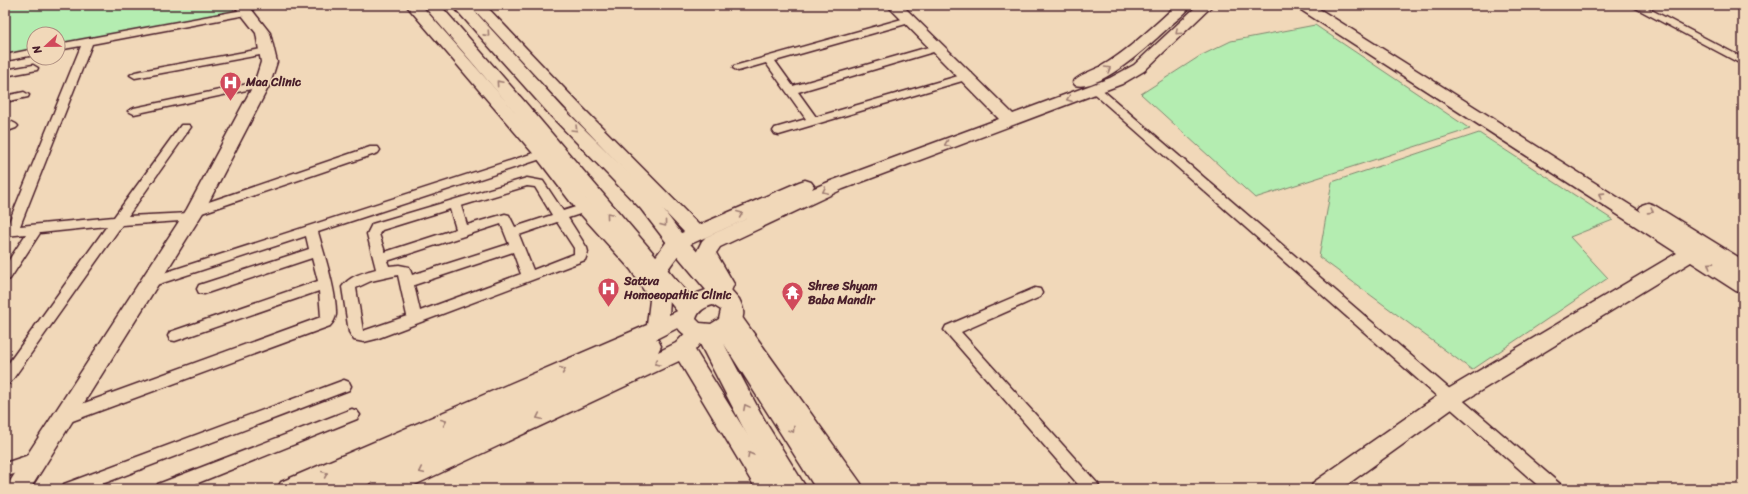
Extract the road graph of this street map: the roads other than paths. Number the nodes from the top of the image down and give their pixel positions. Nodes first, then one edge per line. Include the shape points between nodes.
1 (413, 5) edge
2 (431, 5) edge
3 (460, 5) edge
4 (477, 5) edge
5 (894, 5) edge
6 (1185, 5) edge
7 (1206, 5) edge
8 (1303, 5) edge
9 (1321, 5) edge
10 (1635, 5) edge
11 (246, 8) edge
12 (909, 20) junction
13 (442, 28) junction
14 (88, 41) junction
15 (66, 46) edge
16 (936, 48) junction
17 (267, 51) junction
18 (26, 54) edge
19 (5, 58) edge
20 (769, 60) junction
21 (1743, 62) edge
22 (33, 68) dead end
23 (738, 68) dead end
24 (5, 73) edge
25 (135, 75) dead end
26 (965, 77) junction
27 (262, 84) junction
28 (546, 88) junction
29 (1094, 89) junction
30 (792, 90) junction
31 (24, 95) dead end
32 (5, 99) edge
33 (511, 108) junction
34 (134, 111) dead end
35 (1005, 116) junction
36 (813, 121) junction
37 (185, 127) dead end
38 (779, 131) dead end
39 (374, 150) dead end
40 (543, 154) junction
41 (454, 203) junction
42 (585, 208) junction
43 (193, 214) junction
44 (559, 217) junction
45 (117, 221) junction
46 (37, 228) junction
47 (311, 230) junction
48 (9, 232) edge
49 (463, 232) junction
50 (511, 233) junction
51 (686, 237) junction
52 (516, 246) junction
53 (1698, 249) junction
54 (317, 250) junction
55 (380, 258) junction
56 (1743, 269) edge
57 (656, 272) junction
58 (384, 273) junction
59 (5, 276) edge
60 (529, 276) junction
61 (150, 282) junction
62 (407, 282) junction
63 (325, 284) junction
64 (1743, 286) edge
65 (204, 289) dead end
66 (1035, 293) dead end
67 (414, 318) junction
68 (708, 318) junction
69 (657, 330) junction
70 (175, 336) dead end
71 (683, 349) junction
72 (5, 379) edge
73 (344, 386) dead end
74 (1451, 398) junction
75 (352, 415) dead end
76 (62, 418) junction
77 (35, 460) junction
78 (5, 470) edge
79 (18, 489) edge
80 (70, 489) edge
81 (164, 489) edge
82 (289, 489) edge
83 (333, 489) edge
84 (382, 489) edge
85 (769, 489) edge
86 (794, 489) edge
87 (830, 489) edge
88 (852, 489) edge
89 (1092, 489) edge
90 (1322, 489) edge
91 (1554, 489) edge

1 - 13 street
2 - 13 main road
3 -> 28 main road
4 - 28 street
5 - 12 street
35 -> 6 street via 1096,76 1122,61
7 -> 29 street via 1139,68 1116,81
53 -> 8 street
9 -> 53 street
10 - 21 street
11 - 14 street
11 - 17 street via 263,33
12 - 16 street
12 - 20 street
13 - 33 main road
14 - 15 street
14 - 48 street
16 - 26 street
16 - 30 street
17 - 25 street
17 - 27 street via 269,62
18 - 19 street
20 - 23 street
20 - 30 street
22 - 24 street
26 - 35 street
26 - 36 street
27 - 34 street
27 - 43 street
28 - 51 main road via 648,204
29 -> 35 street
29 - 74 street
30 - 36 street
31 - 32 street
33 - 40 street
57 -> 33 main road
51 -> 35 street via 826,177
35 -> 68 street via 837,185 713,242 706,253 724,284
36 - 38 street
37 - 45 street
39 - 43 street
40 - 42 street
40 - 47 street
41 - 44 street via 521,183 534,182 539,184
41 - 49 street
41 - 55 street via 377,227 373,234
42 - 44 street
42 - 69 street via 638,265 660,299
43 - 45 street
43 - 61 street
44 - 50 street
44 - 60 street via 580,248 580,257
45 - 46 street
45 - 72 street
46 - 48 street
46 - 59 street
47 - 54 street
47 - 61 street
49 - 50 street via 505,218
49 - 55 street
50 - 52 street
51 - 57 street
51 - 68 main road
52 - 60 street
52 - 62 street
53 - 56 street
64 -> 53 street
53 - 74 street
54 - 63 street
54 - 65 street
55 - 58 street
57 - 68 main road
58 - 62 street via 404,270
58 - 67 street via 357,281 349,287 356,332 359,336 370,335
60 - 67 street
61 - 76 street
62 - 67 street
63 - 70 street
63 - 76 street via 329,314 325,322
66 - 89 street via 950,330
68 - 69 street
68 - 71 street
68 - 83 street via 578,381
86 -> 68 main road via 758,430
68 -> 87 main road via 734,341
68 - 88 street
82 -> 69 street
71 -> 84 street
85 -> 71 street
73 - 80 street
74 - 90 street
74 - 91 street
75 - 81 street
76 - 77 street
77 - 78 street
77 - 79 street

